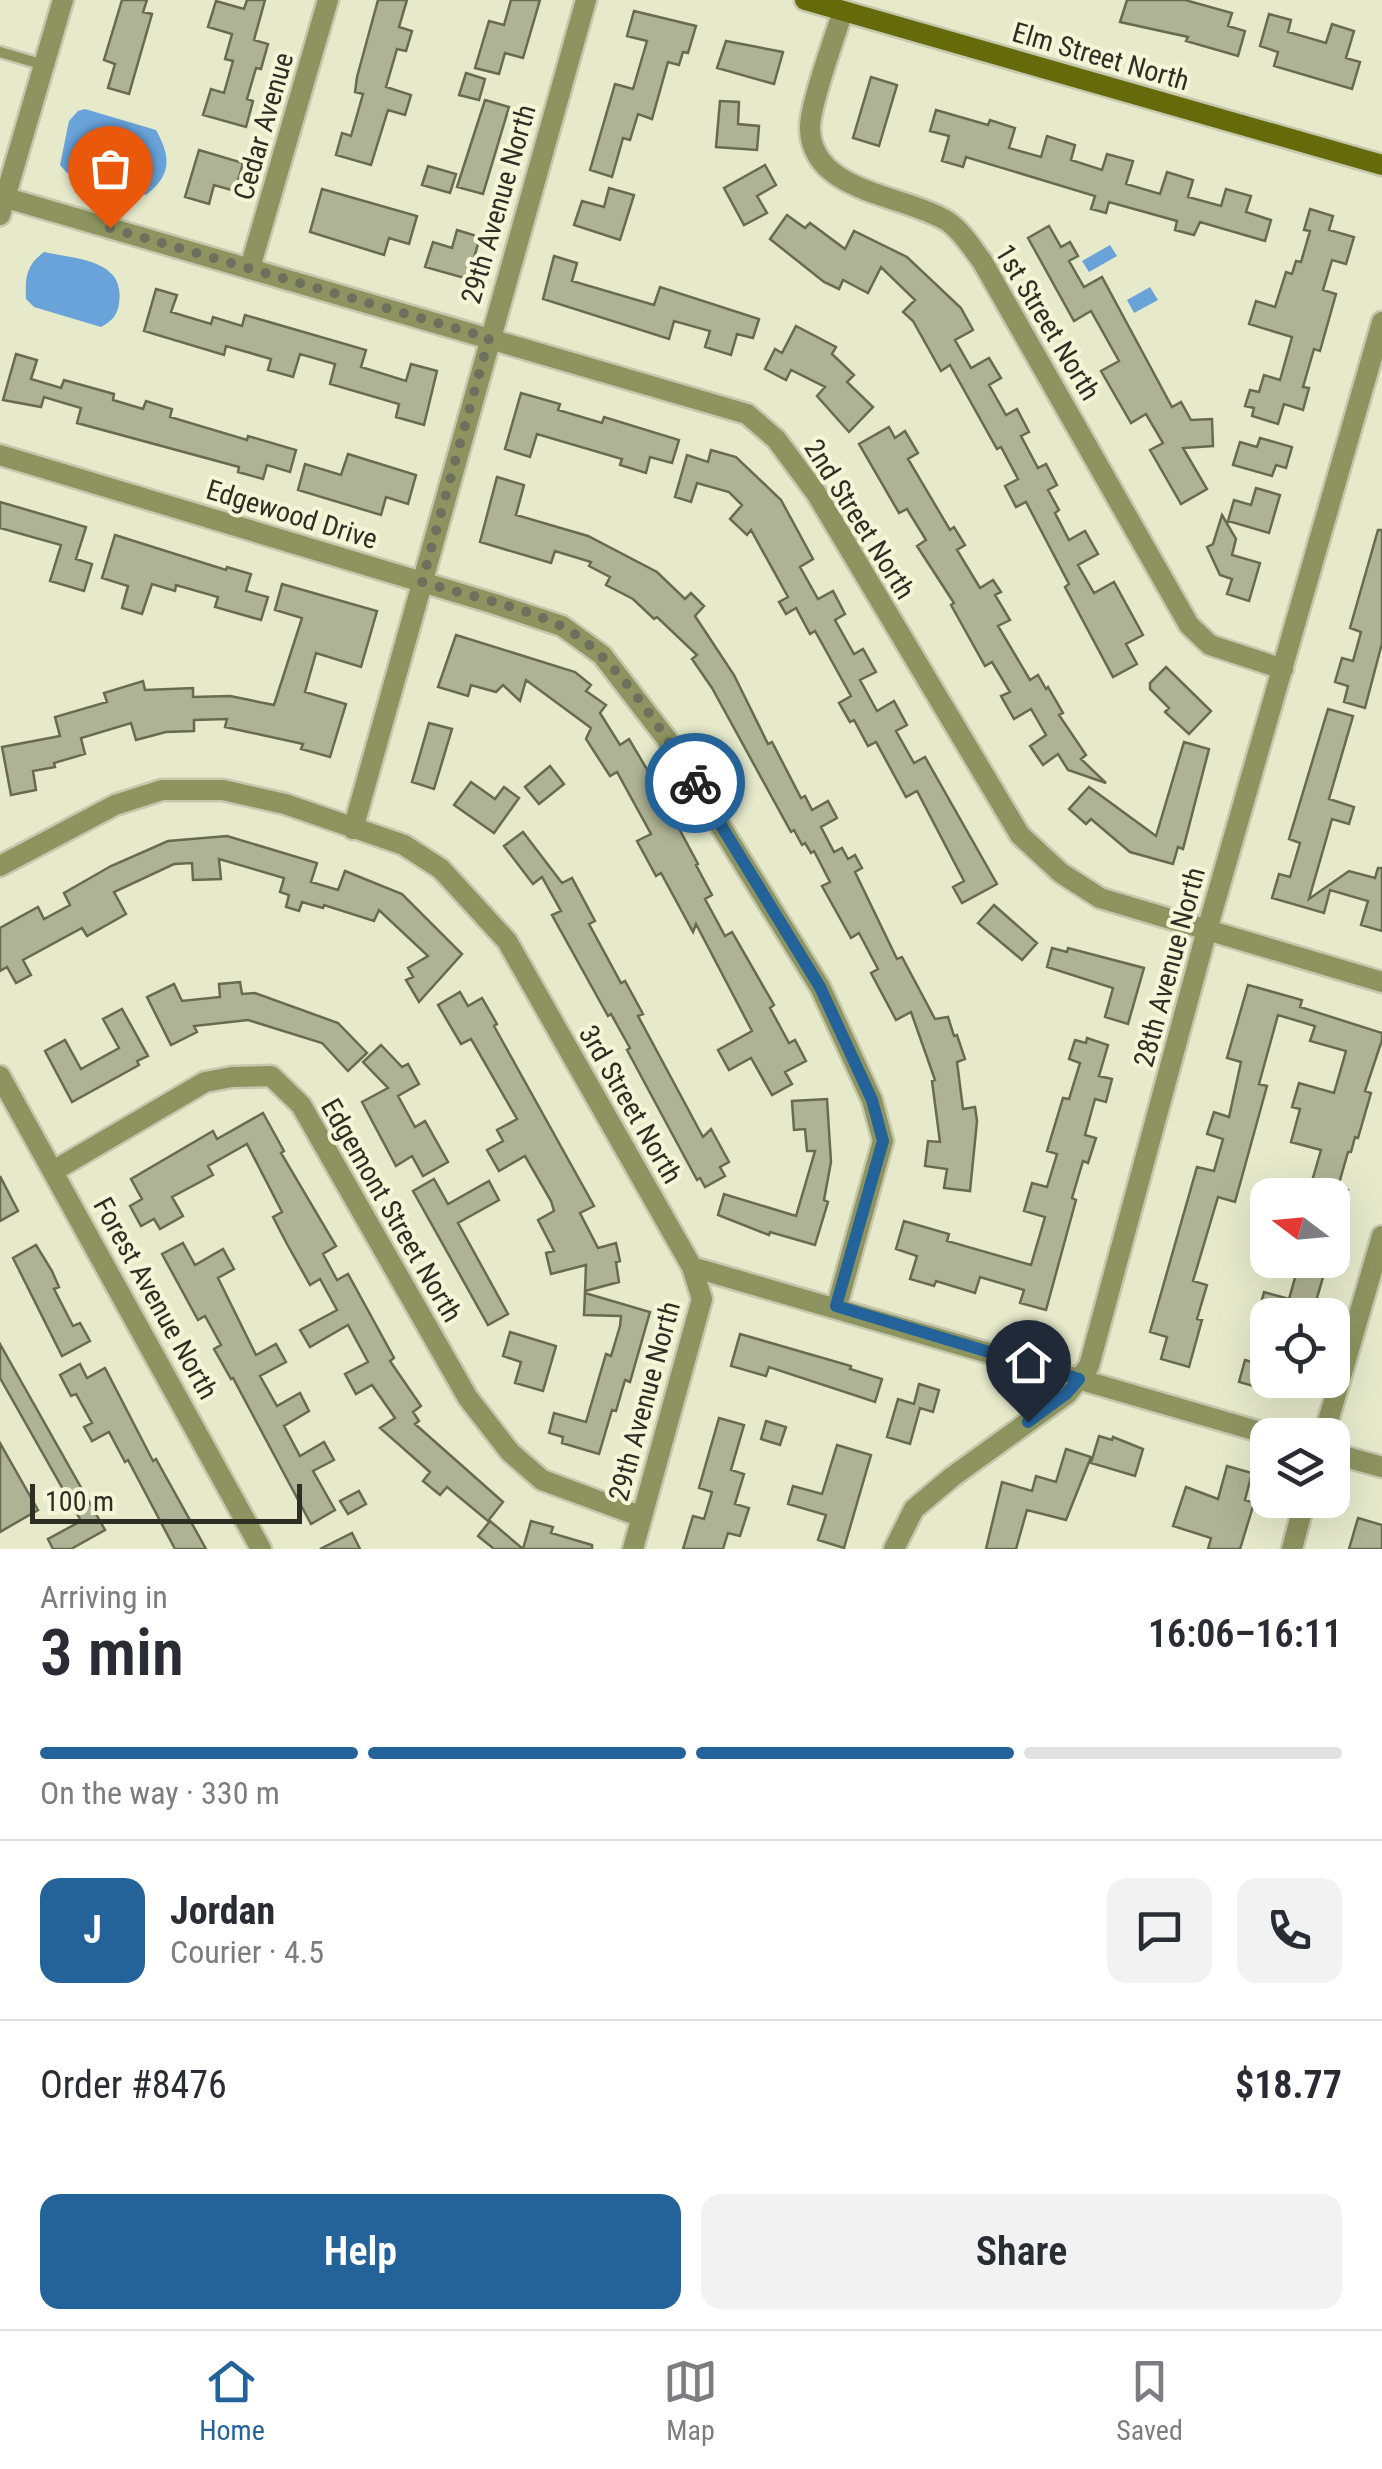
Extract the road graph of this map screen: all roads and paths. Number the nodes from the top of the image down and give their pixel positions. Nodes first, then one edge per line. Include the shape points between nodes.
1 (63, 0) edge
2 (328, 0) edge
3 (586, 0) edge
4 (805, 0) edge
5 (843, 11) junction
6 (0, 52) edge
7 (44, 65) junction
8 (1381, 162) edge
9 (2, 203) edge
10 (250, 268) junction
11 (1382, 322) edge
12 (489, 338) junction
13 (0, 455) edge
14 (422, 582) junction
15 (1283, 669) junction
16 (353, 829) junction
17 (0, 866) edge
18 (1207, 930) junction
19 (1382, 982) edge
20 (0, 1076) edge
21 (55, 1170) junction
22 (1382, 1236) edge
23 (692, 1267) junction
24 (836, 1306) junction
25 (1079, 1379) junction
26 (1329, 1418) edge
27 (1250, 1429) edge
28 (1350, 1458) edge
29 (1382, 1467) edge
30 (642, 1517) junction
31 (1301, 1518) edge
32 (262, 1549) edge
33 (633, 1549) edge
34 (894, 1549) edge
35 (1292, 1549) edge

1 - 7 street
2 - 10 street, Cedar Avenue
3 - 12 street, 29th Avenue North
4 - 5 street, Elm Street North
5 - 8 street, Elm Street North
5 - 15 street, 1st Street North via 809,125 813,150 830,173 951,223 982,261 1189,625 1210,646
6 - 7 lane
7 - 9 street
9 - 10 street, 2nd Street North
10 - 12 street, 2nd Street North
11 - 15 street, 28th Avenue North
12 - 14 street, 29th Avenue North
12 - 18 street, 2nd Street North via 747,414 776,439 816,493 1020,835 1061,874 1100,898
13 - 14 street, Edgewood Drive
14 - 16 street, 29th Avenue North
14 - 24 street, Edgewood Drive via 562,626 602,655 666,738 820,987 872,1100 883,1141
15 - 18 street, 28th Avenue North
16 - 17 street, 3rd Street North via 222,790 162,790 116,805
16 - 23 street, 3rd Street North via 404,845 441,869 507,941
18 - 19 street, 2nd Street North
18 - 25 street, 28th Avenue North via 1089,1366
20 - 21 street, Forest Avenue North
21 - 30 street, Edgemont Street North via 205,1082 271,1076 302,1105 468,1398 510,1452 542,1480
21 - 32 street, Forest Avenue North
22 - 26 street
23 - 24 street
23 - 30 street, 29th Avenue North via 702,1299
24 - 25 street
25 - 27 street
25 - 34 street, 28th Avenue North via 914,1509
28 - 29 street
30 - 33 street, 29th Avenue North
31 - 35 street

